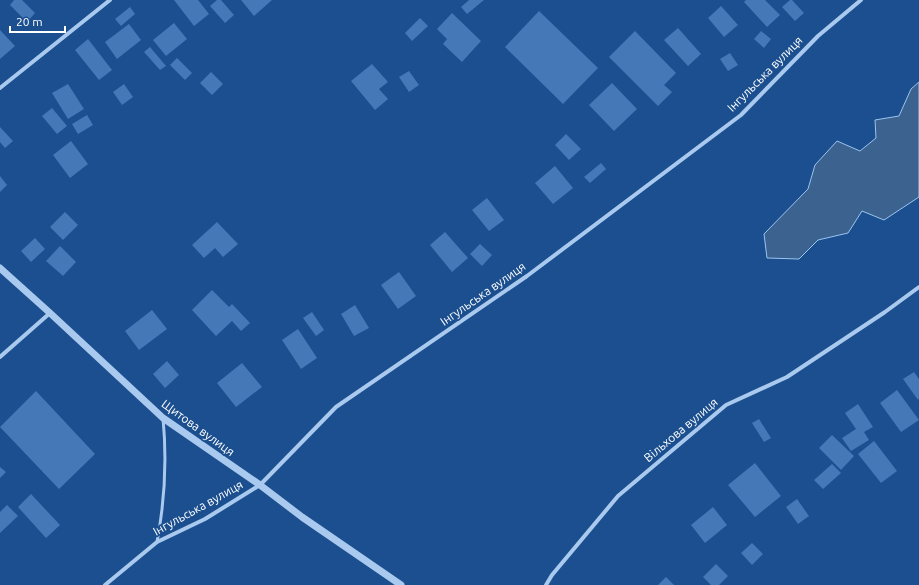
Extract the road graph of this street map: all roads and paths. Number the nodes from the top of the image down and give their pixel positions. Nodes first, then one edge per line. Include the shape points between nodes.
1 (110, 0) edge
2 (860, 0) edge
3 (0, 88) edge
4 (0, 268) edge
5 (919, 287) edge
6 (50, 313) junction
7 (0, 358) edge
8 (163, 418) junction
9 (260, 485) junction
10 (157, 542) junction
11 (104, 585) edge
12 (401, 585) edge
13 (546, 585) edge

1 - 3 street
2 - 9 street, Інгульська вулиця via 818,36 741,115 527,276 336,407
4 - 6 street, Щитова вулиця
5 - 13 street, Вільхова вулиця via 787,377 726,405 618,496
6 - 7 street
6 - 8 street, Щитова вулиця
8 - 9 street, Щитова вулиця
8 - 10 lane via 165,479 163,511
9 - 10 street, Інгульська вулиця via 205,519
9 - 12 street, Щитова вулиця
10 - 11 street, Інгульська вулиця

